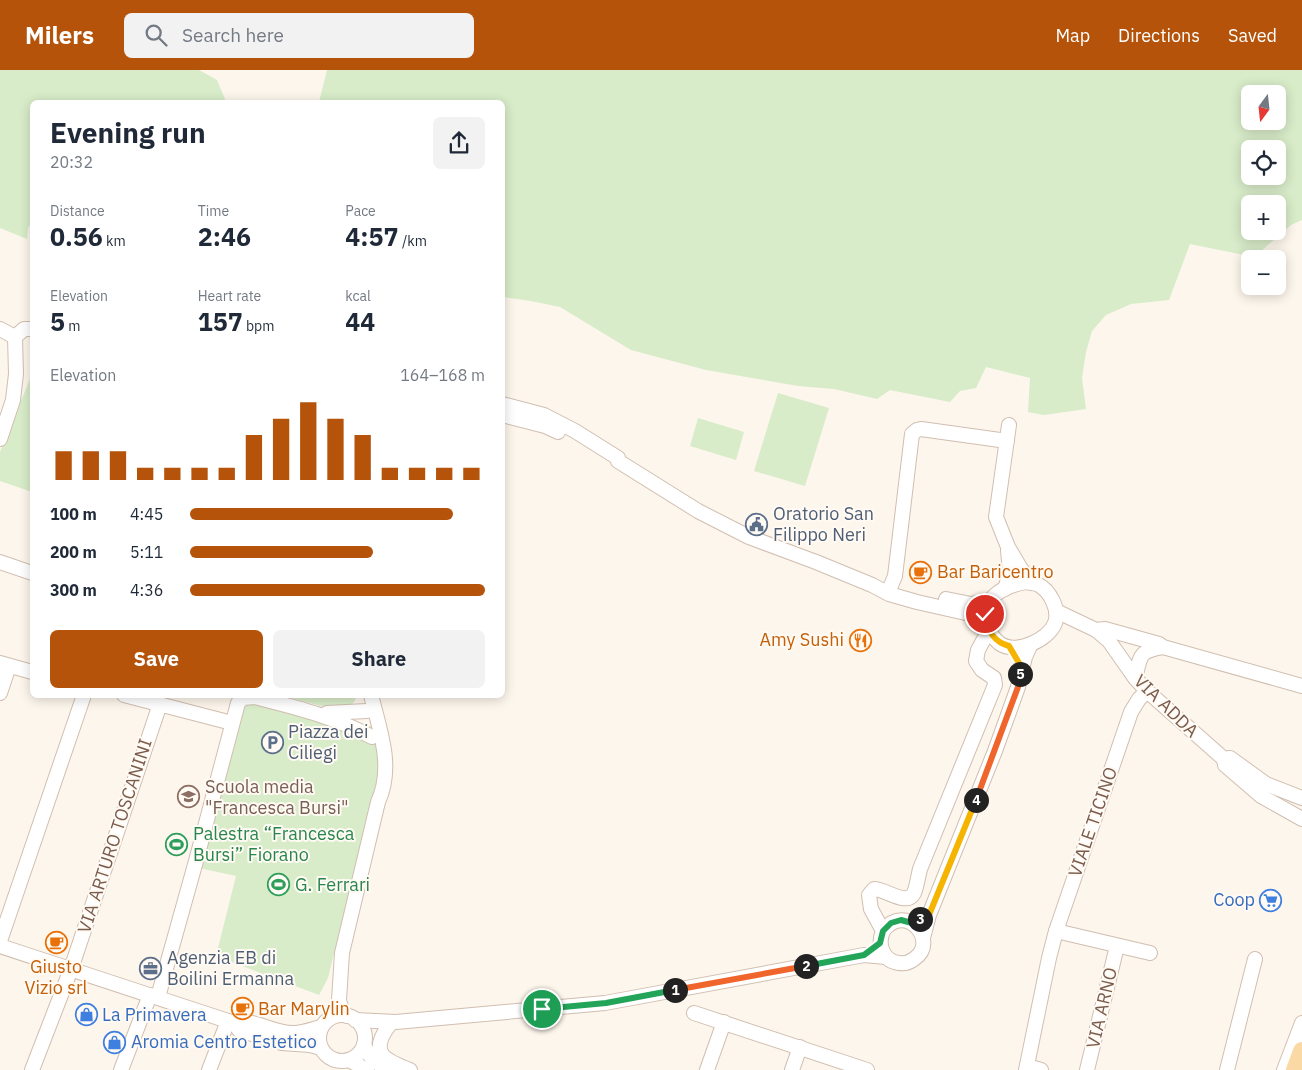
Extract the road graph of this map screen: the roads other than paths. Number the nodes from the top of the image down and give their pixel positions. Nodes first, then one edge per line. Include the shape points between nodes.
1 (0, 328) edge
2 (26, 333) edge
3 (505, 405) edge
4 (505, 415) edge
5 (524, 420) junction
6 (505, 421) edge
7 (1009, 425) dead end
8 (0, 439) edge
9 (1007, 441) junction
10 (618, 461) junction
11 (1008, 547) junction
12 (0, 562) edge
13 (30, 572) edge
14 (1033, 583) junction
15 (872, 585) junction
16 (890, 588) junction
17 (1005, 589) junction
18 (988, 602) junction
19 (1056, 611) junction
20 (988, 626) junction
21 (1051, 628) junction
22 (1094, 629) junction
23 (1031, 644) junction
24 (1005, 645) junction
25 (1162, 647) junction
26 (978, 650) junction
27 (5, 665) edge
28 (1022, 668) junction
29 (30, 671) edge
30 (1135, 678) junction
31 (1302, 686) edge
32 (1147, 691) junction
33 (0, 694) edge
34 (83, 698) edge
35 (136, 698) edge
36 (242, 698) edge
37 (258, 698) edge
38 (363, 698) edge
39 (369, 698) edge
40 (370, 698) edge
41 (160, 704) junction
42 (320, 714) junction
43 (369, 715) junction
44 (232, 723) junction
45 (349, 724) junction
46 (372, 737) junction
47 (385, 755) junction
48 (1224, 759) junction
49 (1302, 798) edge
50 (378, 802) junction
51 (1302, 819) edge
52 (870, 909) junction
53 (929, 915) junction
54 (896, 921) junction
55 (912, 923) junction
56 (1056, 931) junction
57 (881, 937) junction
58 (923, 938) junction
59 (0, 942) edge
60 (0, 946) edge
61 (1117, 946) junction
62 (1150, 953) dead end
63 (864, 955) junction
64 (342, 957) junction
65 (886, 957) junction
66 (1255, 959) dead end
67 (71, 969) junction
68 (154, 996) junction
69 (694, 1013) dead end
70 (351, 1018) junction
71 (231, 1022) junction
72 (724, 1022) junction
73 (325, 1023) junction
74 (393, 1023) junction
75 (1302, 1024) edge
76 (364, 1040) junction
77 (800, 1047) junction
78 (321, 1048) junction
79 (1302, 1051) edge
80 (350, 1060) junction
81 (1027, 1068) edge
82 (32, 1070) edge
83 (121, 1070) edge
84 (209, 1070) edge
85 (367, 1070) edge
86 (390, 1070) edge
87 (410, 1070) edge
88 (708, 1070) edge
89 (792, 1070) edge
90 (867, 1070) edge
91 (1041, 1070) edge
92 (1087, 1070) edge
93 (1227, 1070) edge
94 (1284, 1070) edge
95 (1295, 1070) edge

1 - 2 street
2 - 8 street via 13,400
3 - 10 street via 544,415 575,431
4 - 5 street
5 - 6 street
5 - 10 street via 572,437
7 - 9 street
9 - 11 street via 996,517
9 - 16 street via 921,429 912,434 895,576
10 - 15 street via 733,530
11 - 14 street
11 - 17 street via 1010,573
12 - 13 street
14 - 17 street via 1014,584
14 - 19 street via 1046,591
15 - 16 street
15 - 20 street via 889,594 970,614
16 - 18 street via 971,604
17 - 18 street
18 - 20 street via 985,614
19 - 21 street
19 - 22 street
20 - 24 street via 992,636
20 - 26 street
21 - 22 street
21 - 23 street
22 - 25 street via 1105,629
22 - 30 street, VIA ADDA via 1109,641
23 - 24 street via 1020,647
23 - 28 street
24 - 26 street
24 - 28 street
25 - 30 street via 1147,650 1142,655
25 - 31 street
26 - 52 street via 978,665 994,678 995,685 920,869 913,895 903,899 874,889 869,895
27 - 29 street
27 - 33 street
28 - 53 street via 995,751
30 - 32 street, VIA ADDA
32 - 48 street, VIA ADDA
32 - 56 street, VIALE TICINO via 1131,712
34 - 59 street
35 - 41 street
36 - 44 street
37 - 42 street
38 - 43 street
39 - 43 street
40 - 47 street
41 - 44 street
41 - 67 street, VIA ARTURO TOSCANINI
42 - 43 street
42 - 45 street
43 - 45 street
43 - 46 street
43 - 47 street
44 - 68 street via 196,861
45 - 46 street
46 - 50 street via 378,763
47 - 50 street via 385,782
48 - 49 street via 1230,758 1266,784
48 - 51 street via 1224,766 1261,796
50 - 64 street
52 - 54 street
52 - 57 street
53 - 55 street
53 - 58 street
54 - 55 street
54 - 57 street via 886,927
55 - 58 street
56 - 61 street
56 - 81 street, VIALE TICINO
57 - 63 street
57 - 65 street
58 - 65 street via 921,951 912,961 898,963
60 - 67 street
61 - 62 street
61 - 92 street, VIA ARNO
63 - 65 street
63 - 74 street via 606,1003
64 - 70 street via 339,1000 342,1011
64 - 73 street
66 - 93 street
67 - 68 street
67 - 82 street, VIA ARTURO TOSCANINI
68 - 71 street
68 - 83 street
69 - 72 street
70 - 73 street via 341,1015
70 - 74 street
70 - 76 street via 360,1024
71 - 73 street via 242,1020 294,1033
71 - 78 street via 239,1030 282,1044
71 - 84 street
72 - 77 street
72 - 88 street
73 - 78 street via 318,1038
74 - 76 street via 371,1029
74 - 87 street via 384,1032 380,1049 390,1062
75 - 94 street
76 - 80 street via 356,1056
76 - 86 street via 376,1062
77 - 89 street
77 - 90 street
78 - 80 street via 336,1060
79 - 95 main road
80 - 85 street
81 - 91 street

